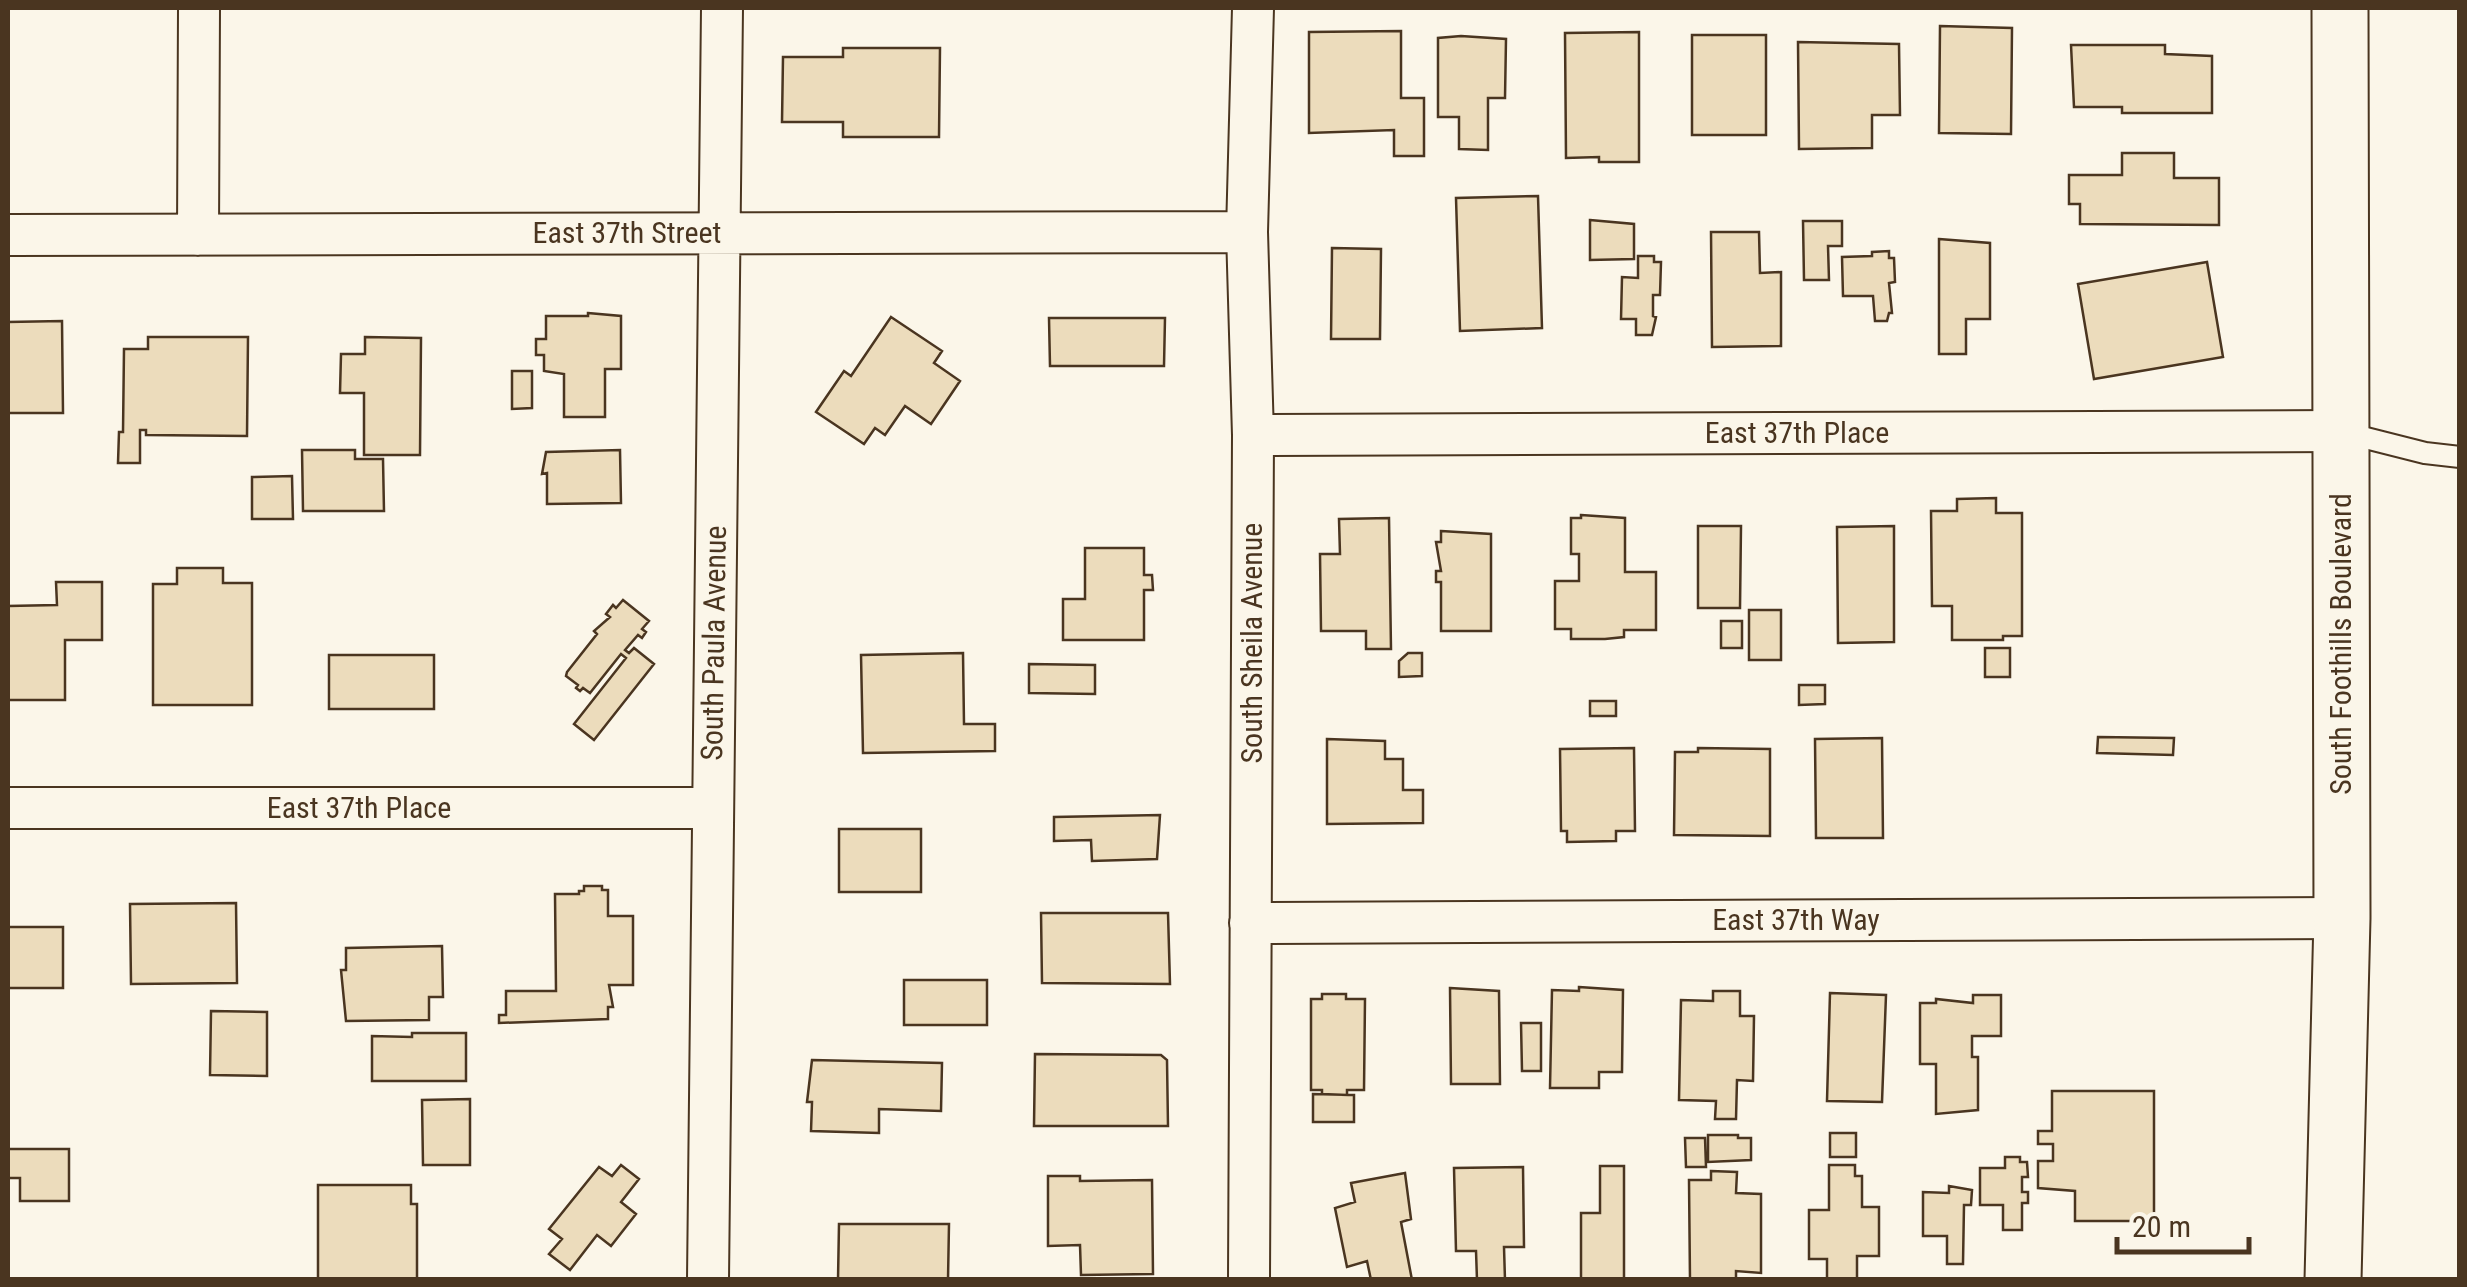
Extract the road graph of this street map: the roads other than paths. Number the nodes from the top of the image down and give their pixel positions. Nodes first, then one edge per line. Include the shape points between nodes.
1 (199, 8) edge
2 (722, 8) edge
3 (1253, 8) edge
4 (2340, 8) edge
5 (1247, 232) junction
6 (722, 233) junction
7 (198, 234) junction
8 (8, 235) edge
9 (2340, 431) junction
10 (1253, 435) junction
11 (2460, 457) edge
12 (8, 808) edge
13 (711, 808) junction
14 (2342, 918) junction
15 (1250, 923) junction
16 (708, 1280) edge
17 (1249, 1280) edge
18 (2333, 1280) edge

1 - 7 street
2 - 6 street, South Paula Avenue
3 - 5 street, South Sheila Avenue
4 - 9 main road, South Foothills Boulevard
5 - 6 street, East 37th Street
5 - 10 street, South Sheila Avenue
6 - 7 street, East 37th Street
6 - 13 street, South Paula Avenue
7 - 8 street, East 37th Street
9 - 10 street, East 37th Place
9 - 11 lane
9 - 14 main road, South Foothills Boulevard
10 - 15 street, South Sheila Avenue
12 - 13 street, East 37th Place
13 - 16 street, South Paula Avenue
14 - 15 street, East 37th Way
14 - 18 main road, South Foothills Boulevard
15 - 17 street, South Sheila Avenue

